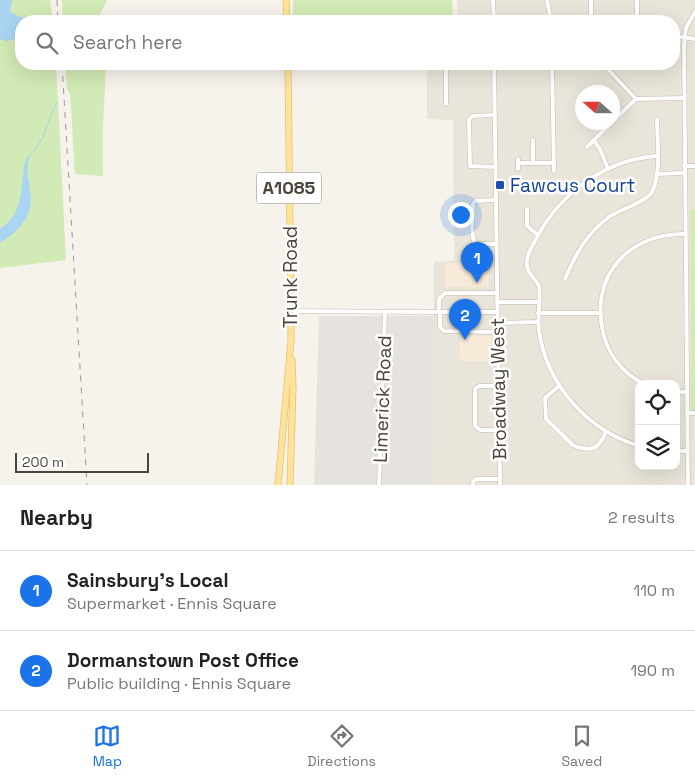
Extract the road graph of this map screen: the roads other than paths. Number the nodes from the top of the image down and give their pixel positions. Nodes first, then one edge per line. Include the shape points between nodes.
1 (286, 0) edge
2 (493, 0) edge
3 (546, 0) edge
4 (591, 0) edge
5 (637, 0) edge
6 (695, 12) edge
7 (287, 15) edge
8 (494, 15) edge
9 (550, 15) edge
10 (592, 15) edge
11 (637, 15) edge
12 (680, 37) edge
13 (685, 38) junction
14 (695, 40) edge
15 (288, 70) edge
16 (446, 70) edge
17 (494, 70) edge
18 (552, 70) edge
19 (609, 70) edge
20 (684, 98) junction
21 (636, 99) junction
22 (446, 104) dead end
23 (620, 114) edge
24 (495, 115) junction
25 (657, 119) dead end
26 (650, 128) dead end
27 (657, 128) junction
28 (604, 130) edge
29 (533, 140) dead end
30 (594, 141) junction
31 (587, 147) dead end
32 (657, 156) junction
33 (533, 163) junction
34 (554, 163) junction
35 (684, 166) junction
36 (695, 166) edge
37 (495, 167) junction
38 (518, 169) dead end
39 (608, 169) junction
40 (554, 171) dead end
41 (684, 173) junction
42 (656, 174) junction
43 (496, 200) junction
44 (527, 209) dead end
45 (685, 234) junction
46 (538, 235) junction
47 (496, 244) junction
48 (570, 266) junction
49 (576, 268) dead end
50 (565, 279) dead end
51 (497, 293) junction
52 (497, 302) junction
53 (538, 302) junction
54 (292, 311) junction
55 (385, 312) junction
56 (440, 312) junction
57 (497, 312) junction
58 (600, 312) junction
59 (538, 313) junction
60 (538, 322) junction
61 (497, 323) junction
62 (497, 332) junction
63 (291, 341) junction
64 (638, 380) edge
65 (498, 386) junction
66 (559, 386) junction
67 (680, 392) edge
68 (687, 392) junction
69 (687, 413) junction
70 (695, 413) edge
71 (499, 430) junction
72 (606, 432) junction
73 (635, 445) edge
74 (680, 451) edge
75 (687, 451) junction
76 (500, 479) junction
77 (688, 484) edge
78 (693, 484) dead end
79 (278, 485) edge
80 (290, 485) edge
81 (379, 485) edge
82 (473, 485) edge
83 (500, 485) edge

1 - 7 main road
2 - 8 street
3 - 9 street
4 - 10 street
5 - 11 street
6 - 13 street via 688,22
12 - 13 street
13 - 14 street
13 - 20 street
15 - 54 main road, Trunk Road / A1085
16 - 22 street
17 - 24 street, Broadway West
18 - 34 street
19 - 21 street
20 - 21 street
20 - 35 street
21 - 23 street
24 - 37 street, Broadway West
24 - 37 street via 470,118 470,165 473,168
25 - 27 street
26 - 27 street
27 - 32 street
28 - 30 street
29 - 33 street
30 - 31 street
30 - 39 street
32 - 39 street via 628,160
32 - 42 street
33 - 34 street
33 - 38 street via 518,161
34 - 40 street
35 - 36 street
35 - 41 street
37 - 43 street, Broadway West
39 - 46 street via 565,200
41 - 42 street
41 - 45 street
42 - 48 street via 653,191 648,198 603,222 582,245
43 - 47 street, Broadway West
43 - 47 street via 475,201 473,213 474,242
44 - 46 street via 527,226
45 - 58 street via 652,238 626,254 615,265 604,286
45 - 68 street
46 - 53 street via 526,263 539,286
47 - 51 street, Broadway West
48 - 49 street
48 - 50 street
51 - 52 street, Broadway West
51 - 56 street via 445,294 440,299
52 - 53 street
52 - 57 street, Broadway West
53 - 59 street
54 - 55 street
54 - 63 main road, Trunk Road / A1085
55 - 56 street
55 - 81 street, Limerick Road
56 - 57 street
56 - 62 street via 442,330
57 - 61 street, Broadway West
58 - 59 street
58 - 64 street via 603,333 612,355 626,372
59 - 60 street
60 - 61 street
60 - 66 street via 546,358
61 - 62 street, Broadway West
62 - 65 street, Broadway West
63 - 79 main road, Trunk Road / A1085
63 - 80 main road, Trunk Road / A1085
65 - 71 street, Broadway West
65 - 71 street via 475,389 475,426 479,430
66 - 72 street via 580,412
66 - 72 street via 545,398 544,416 548,421 578,448 598,446
67 - 68 street
68 - 69 street
69 - 70 street
69 - 75 street
71 - 76 street, Broadway West
72 - 73 street
74 - 75 street
75 - 77 street
76 - 82 street via 476,479
76 - 83 street, Broadway West
77 - 78 street

